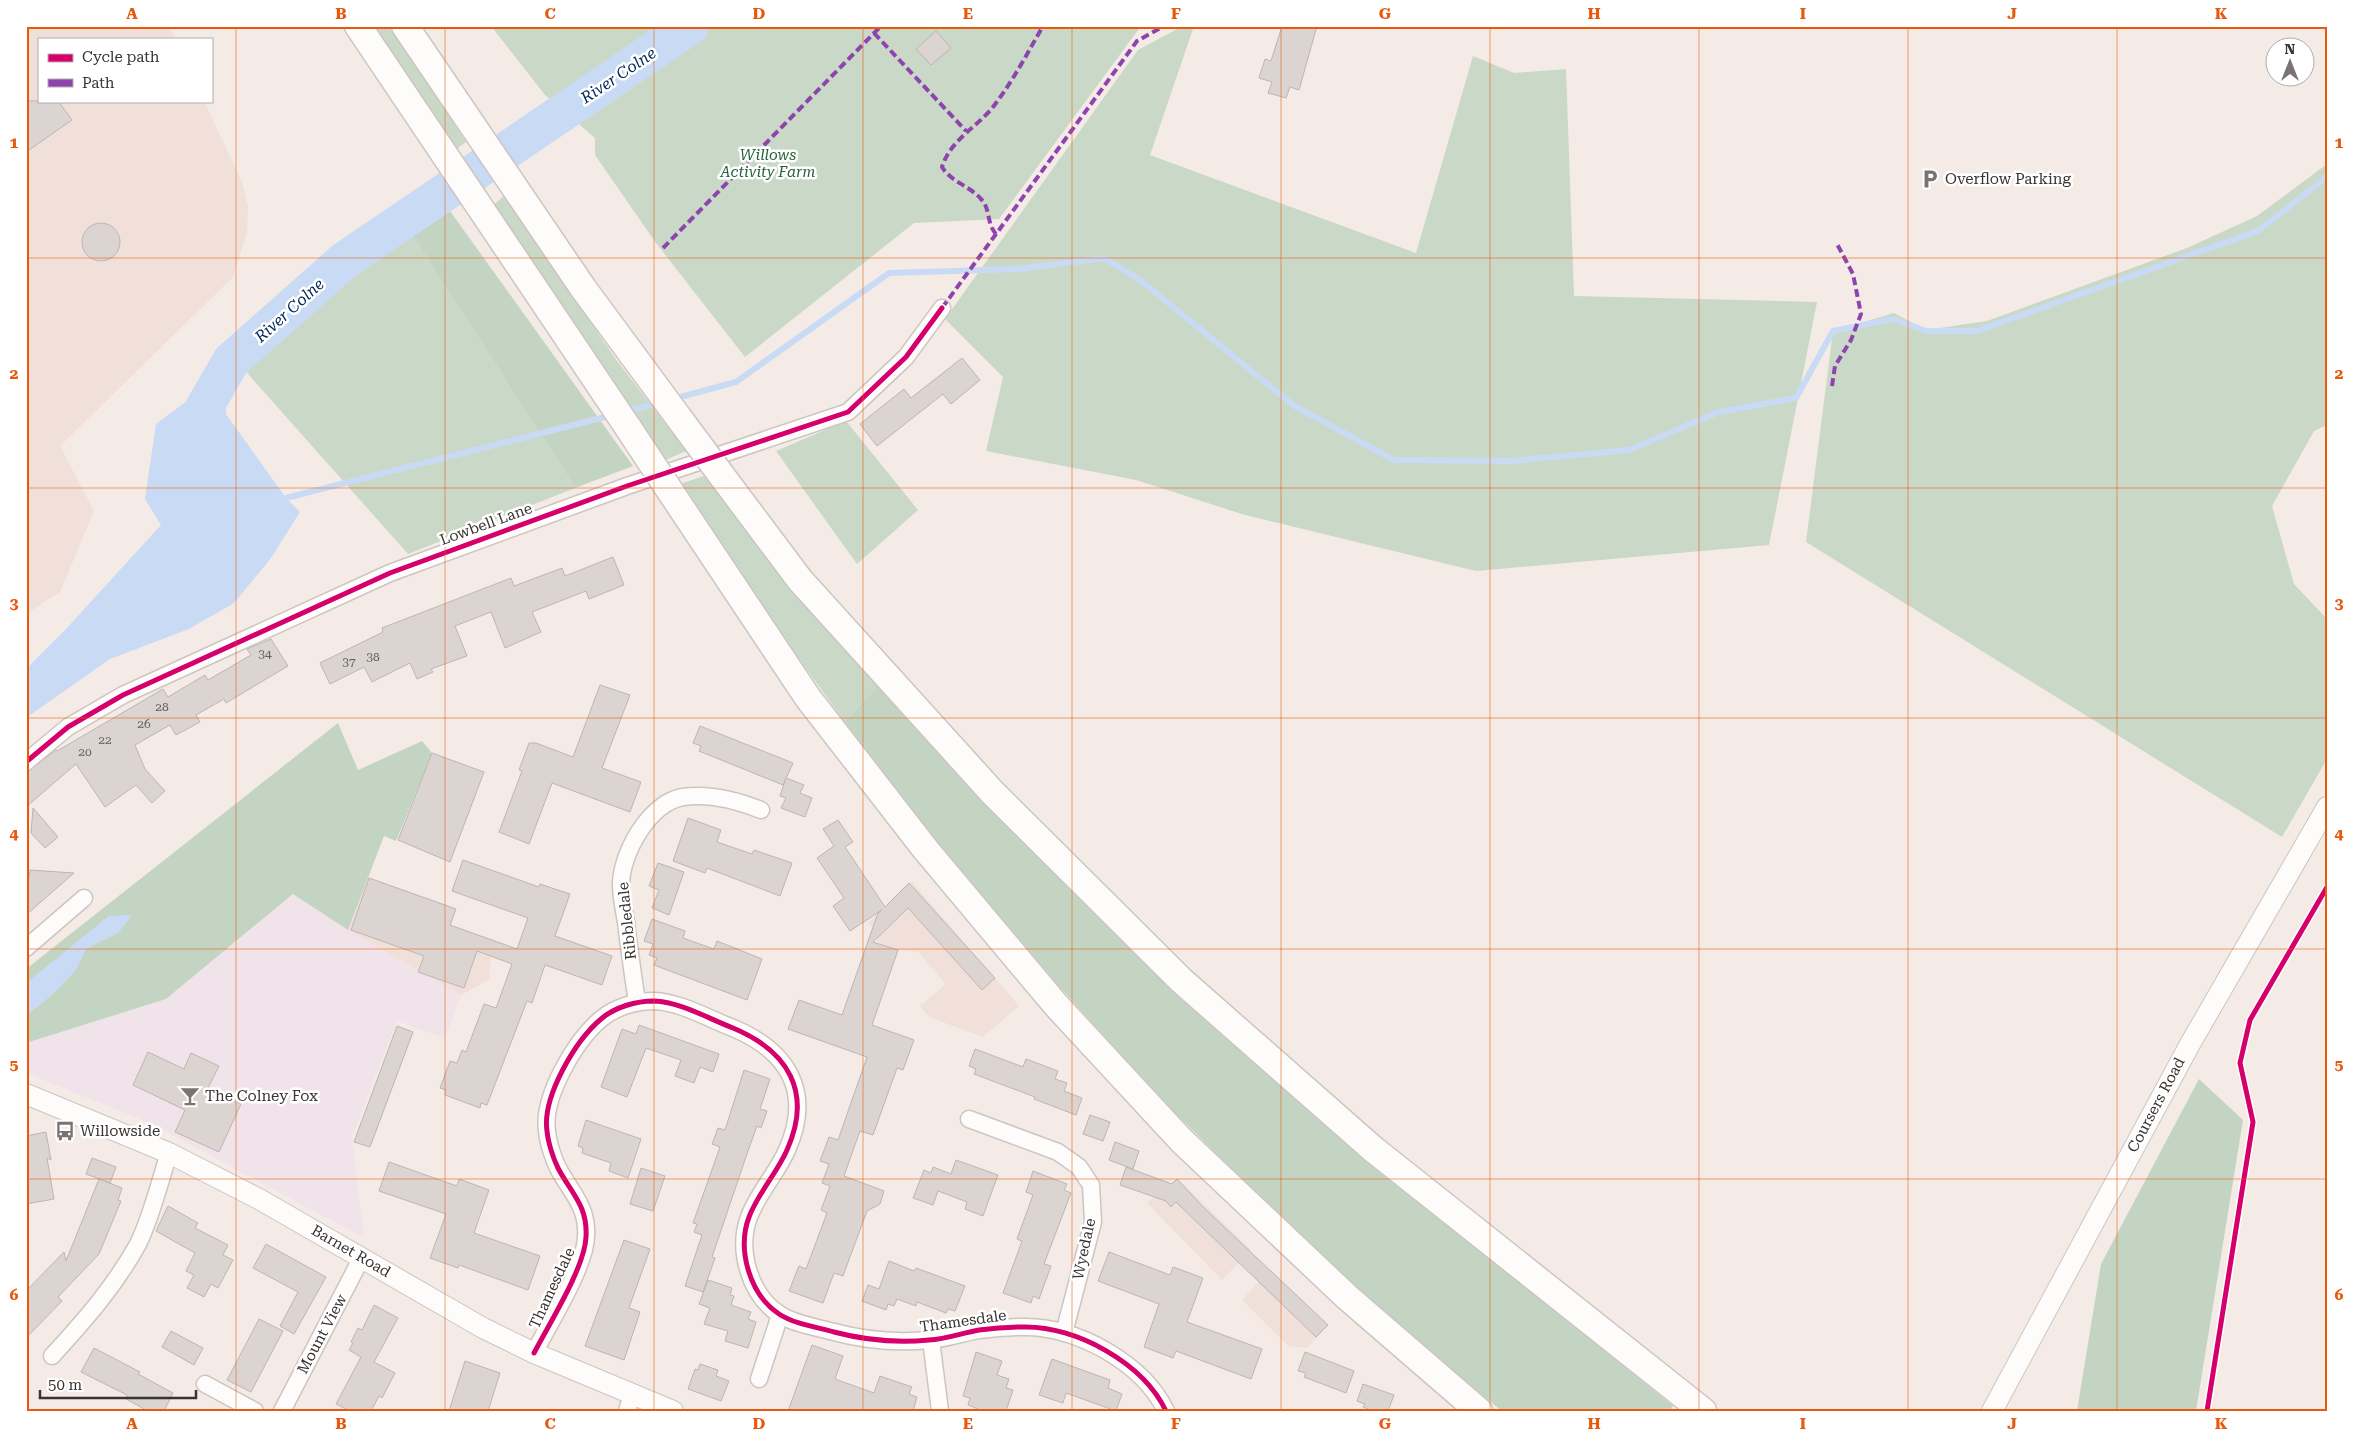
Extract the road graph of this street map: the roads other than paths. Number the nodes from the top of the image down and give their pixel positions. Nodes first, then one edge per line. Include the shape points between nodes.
1 (358, 26) edge
2 (405, 26) edge
3 (942, 308) dead end
4 (26, 762) edge
5 (2327, 807) edge
6 (761, 810) dead end
7 (84, 898) dead end
8 (26, 948) edge
9 (637, 1002) junction
10 (26, 1094) edge
11 (969, 1119) dead end
12 (169, 1153) junction
13 (362, 1257) junction
14 (780, 1314) junction
15 (1064, 1333) junction
16 (931, 1340) junction
17 (534, 1353) junction
18 (52, 1356) dead end
19 (759, 1379) dead end
20 (205, 1384) dead end
21 (629, 1403) edge
22 (1992, 1410) edge
23 (255, 1411) edge
24 (282, 1411) edge
25 (673, 1411) edge
26 (940, 1411) edge
27 (1166, 1411) edge
28 (1479, 1411) edge
29 (1703, 1411) edge

1 - 28 main road, bridge via 808,698 926,850 1056,1005 1181,1140 1347,1297
2 - 29 main road, bridge via 583,288 800,580 992,792 1182,981 1373,1148
3 - 4 street, Lowbell Lane via 906,357 848,412 627,486 390,573 123,695 68,727
5 - 22 street, Coursers Road via 2190,1044
6 - 9 street, Ribbledale via 740,801 681,797 664,805 643,825 632,842 624,861 621,885
7 - 8 street
9 - 14 street, Thamesdale via 658,1001 676,1006 748,1035 779,1057 790,1074 796,1093 797,1117 788,1150 750,1215 744,1235 745,1254 754,1285 763,1299
9 - 17 street, Thamesdale via 620,1008 597,1023 568,1060 550,1098 547,1131 557,1166 582,1205 586,1239 583,1259
10 - 12 street, Barnet Road
11 - 15 street, Wyedale via 1058,1152 1079,1167 1091,1185 1093,1222
12 - 13 street, Barnet Road
12 - 18 street via 139,1242 98,1304
13 - 17 street, Barnet Road via 483,1328
13 - 24 street, Mount View
14 - 16 street, Thamesdale via 843,1334 883,1340
14 - 19 street
15 - 16 street, Thamesdale via 1029,1326 1003,1327
15 - 27 street, Thamesdale via 1122,1360 1145,1381
16 - 26 street
17 - 21 street, Barnet Road
20 - 23 street
21 - 25 street, Barnet Road

